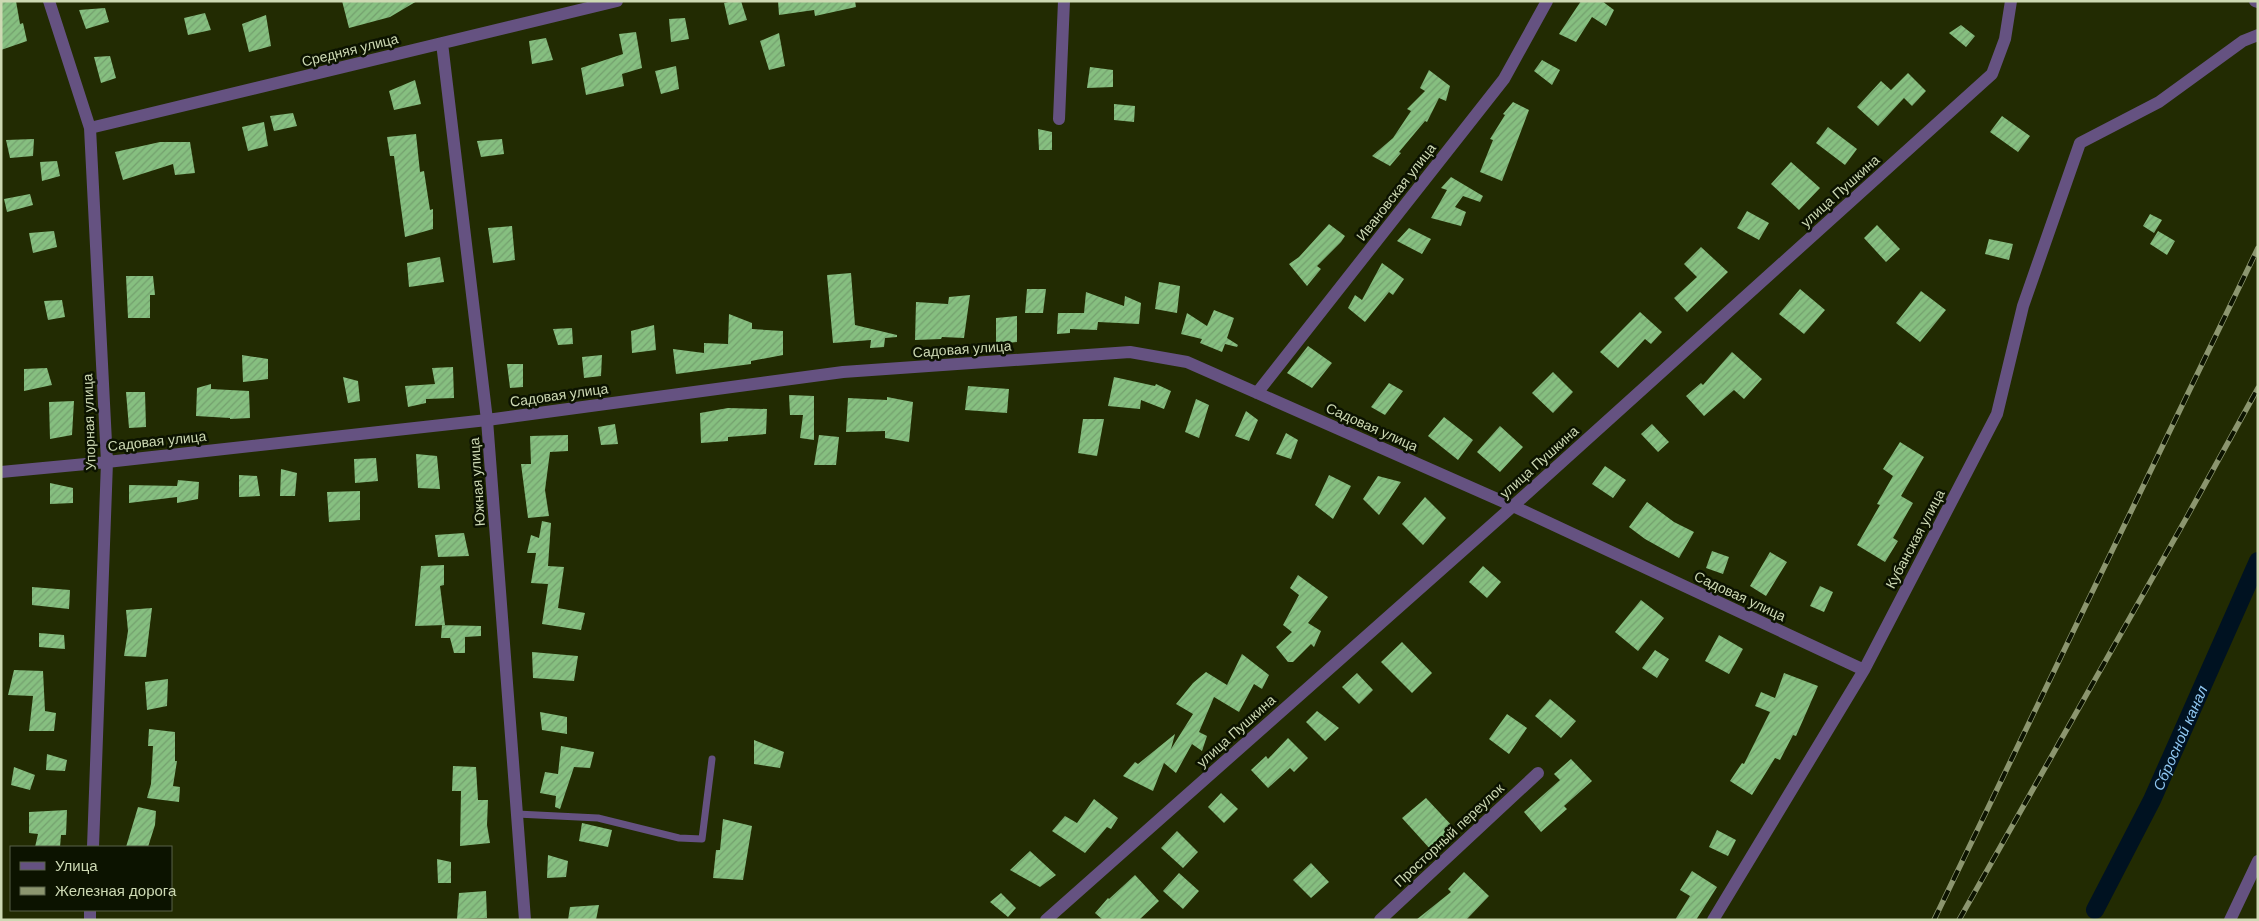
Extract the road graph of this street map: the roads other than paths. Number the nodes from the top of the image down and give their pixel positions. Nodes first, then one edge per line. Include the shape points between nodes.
1 (49, 1) edge
2 (617, 1) edge
3 (1064, 1) edge
4 (1547, 1) edge
5 (2011, 1) edge
6 (2258, 35) edge
7 (442, 43) junction
8 (1059, 119) dead end
9 (90, 128) junction
10 (1257, 393) junction
11 (487, 420) junction
12 (107, 462) junction
13 (1, 472) edge
14 (1513, 506) junction
15 (1864, 670) junction
16 (712, 759) dead end
17 (1538, 773) dead end
18 (517, 814) junction
19 (93, 846) edge
20 (2258, 861) edge
21 (525, 920) edge
22 (1046, 920) edge
23 (1380, 920) edge
24 (1713, 920) edge
25 (2230, 920) edge

1 - 9 street, Упорная улица
2 - 7 street, Средняя улица
3 - 8 street
4 - 10 street, Ивановская улица via 1504,79
5 - 14 street, улица Пушкина via 2005,39 1992,74
6 - 15 street, Кубанская улица via 2243,41 2159,102 2080,143 2023,306 1997,414
7 - 9 street, Средняя улица
7 - 11 street, Южная улица
9 - 12 street, Упорная улица
10 - 11 street, Садовая улица via 1187,362 1130,352 842,372
10 - 14 street, Садовая улица
11 - 12 street, Садовая улица
11 - 18 street, Южная улица
12 - 13 street, Садовая улица
12 - 19 street, Упорная улица
14 - 15 street, Садовая улица
14 - 22 street, улица Пушкина
15 - 24 street, Кубанская улица
16 - 18 lane via 702,840 679,838 598,818
17 - 23 street, Просторный переулок
18 - 21 street, Южная улица
20 - 25 street

